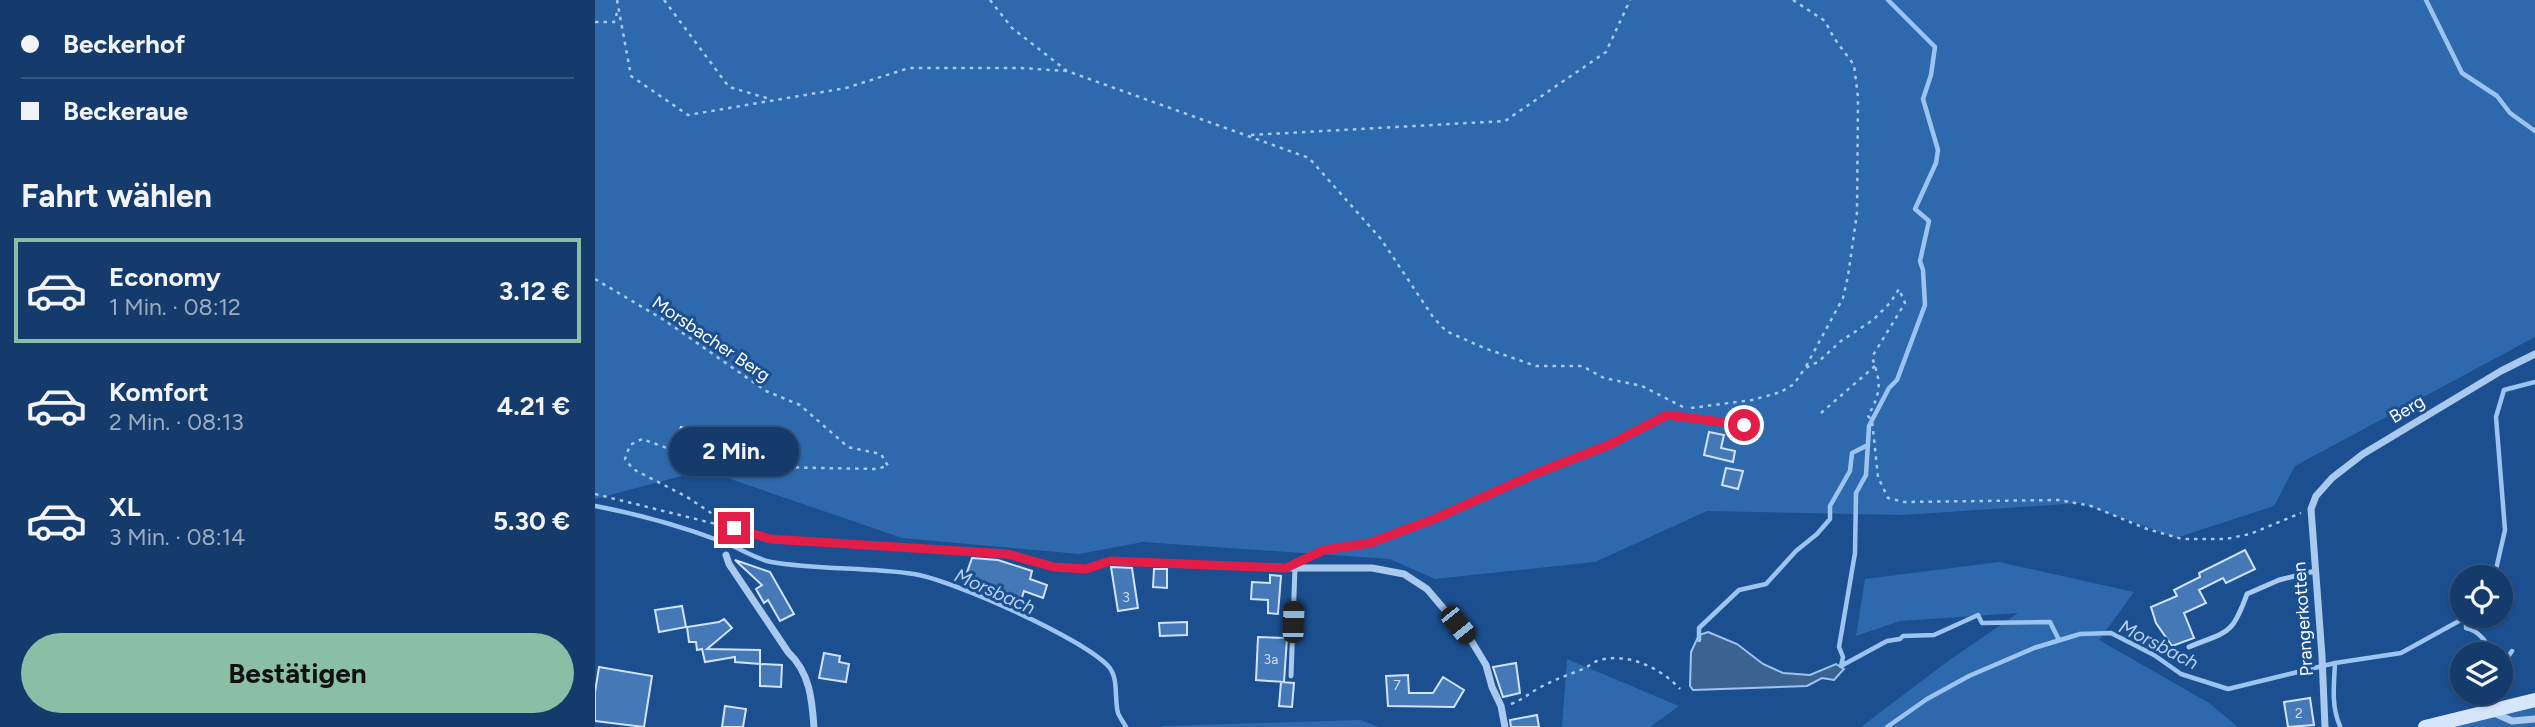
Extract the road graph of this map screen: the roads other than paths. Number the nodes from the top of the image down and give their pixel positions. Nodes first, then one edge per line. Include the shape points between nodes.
1 (2535, 354) edge
2 (1744, 425) dead end
3 (2311, 509) joint
4 (733, 533) road end
5 (726, 555) dead end
6 (1286, 568) junction
7 (1295, 568) junction
8 (2315, 572) junction
9 (2189, 647) dead end
10 (1291, 676) dead end
11 (2535, 700) edge
12 (2491, 712) junction
13 (2535, 719) edge
14 (814, 727) edge
15 (1505, 727) edge
16 (2325, 727) edge
17 (2425, 727) edge

1 - 3 street, Berg via 2363,454 2324,487
2 - 6 lane via 1667,415 1611,444 1434,519 1370,543 1324,550
3 - 8 street, Prangerkotten
4 - 6 street via 1007,554 1054,567 1086,569 1110,561
5 - 14 street via 799,662 809,687
6 - 7 street
7 - 10 lane
7 - 15 street via 1371,568 1404,574 1427,589 1486,665
8 - 9 lane via 2246,594 2237,621 2228,631
8 - 16 street, Prangerkotten
11 - 12 main road
12 - 13 street via 2512,721
12 - 17 main road

